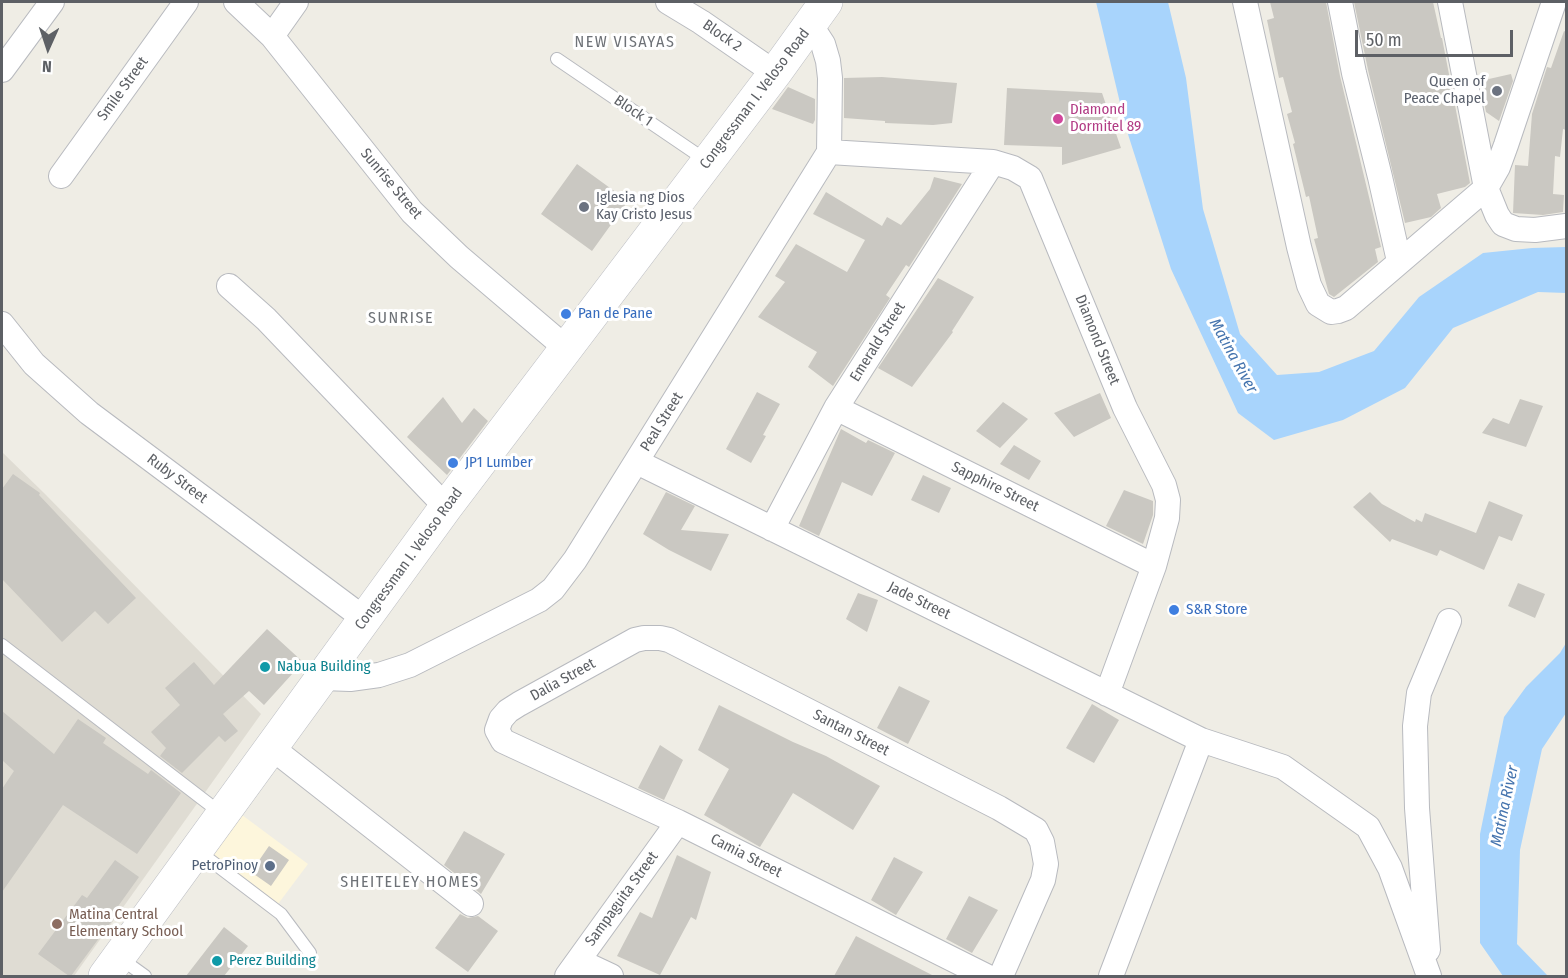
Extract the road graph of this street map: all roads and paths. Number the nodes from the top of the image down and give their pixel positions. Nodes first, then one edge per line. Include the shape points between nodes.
1 (52, 2) edge
2 (186, 2) edge
3 (236, 2) edge
4 (296, 2) edge
5 (668, 2) edge
6 (1245, 2) edge
7 (1340, 2) edge
8 (1450, 2) edge
9 (1554, 2) edge
10 (818, 13) edge
11 (272, 36) junction
12 (557, 59) dead end
13 (2, 70) edge
14 (775, 73) junction
15 (829, 152) junction
16 (708, 162) junction
17 (993, 162) junction
18 (61, 176) dead end
19 (1486, 188) junction
20 (1566, 226) edge
21 (1399, 261) junction
22 (229, 286) dead end
23 (2, 324) edge
24 (566, 348) junction
25 (836, 408) junction
26 (638, 462) junction
27 (447, 507) junction
28 (772, 528) junction
29 (1154, 566) junction
30 (366, 620) junction
31 (1449, 621) dead end
32 (652, 637) joint
33 (2, 645) edge
34 (323, 678) junction
35 (1107, 694) junction
36 (1201, 740) junction
37 (503, 741) joint
38 (272, 748) junction
39 (223, 815) junction
40 (678, 822) junction
41 (197, 851) junction
42 (471, 904) dead end
43 (310, 953) dead end
44 (112, 967) edge
45 (573, 969) edge
46 (145, 976) edge
47 (611, 976) edge
48 (986, 976) edge
49 (1001, 976) edge
50 (1111, 976) edge
51 (1430, 976) edge

1 - 13 street
2 - 18 street, Smile Street
3 - 11 street, Sunrise Street
4 - 11 street
5 - 14 street, Block 2
6 - 21 street via 1299,247 1318,304 1331,312 1346,308
7 - 21 street
8 - 19 street
9 - 19 street via 1498,167
10 - 14 main road, Congressman I. Veloso Road
10 - 15 street via 830,78
11 - 24 street, Sunrise Street via 412,212
12 - 16 lane, Block 1
14 - 16 main road, Congressman I. Veloso Road
15 - 17 street, Diamond Street
15 - 26 street, Peal Street
16 - 24 main road, Congressman I. Veloso Road
17 - 25 street, Emerald Street
17 - 29 street, Diamond Street via 1030,178 1125,408 1164,485 1167,518
19 - 20 street via 1497,215 1509,227 1535,230
19 - 21 street
22 - 27 street
23 - 30 street, Ruby Street via 34,364 89,413
24 - 27 main road, Congressman I. Veloso Road
25 - 28 street, Emerald Street
25 - 29 street, Sapphire Street
26 - 28 street, Jade Street
26 - 34 street, Peal Street via 575,560 553,589 539,600 410,665 379,675
27 - 30 main road, Congressman I. Veloso Road
28 - 35 street, Jade Street
29 - 35 street, Diamond Street
30 - 34 main road, Congressman I. Veloso Road
31 - 51 street via 1419,693 1415,726
32 - 37 street, Dalia Street via 635,640 508,711 497,730
32 - 49 street, Santan Street via 669,640 1036,830 1046,864 1043,880
33 - 39 lane
34 - 38 main road, Congressman I. Veloso Road
35 - 36 street, Jade Street
36 - 50 street
36 - 51 street, Jade Street via 1283,767 1368,827 1390,868
37 - 40 street, Camia Street
38 - 39 main road, Congressman I. Veloso Road
38 - 42 street
39 - 41 main road, Congressman I. Veloso Road
40 - 45 street, Sampaguita Street
40 - 48 street, Camia Street
41 - 43 lane via 281,914
41 - 44 main road, Congressman I. Veloso Road
44 - 46 lane
45 - 47 street

